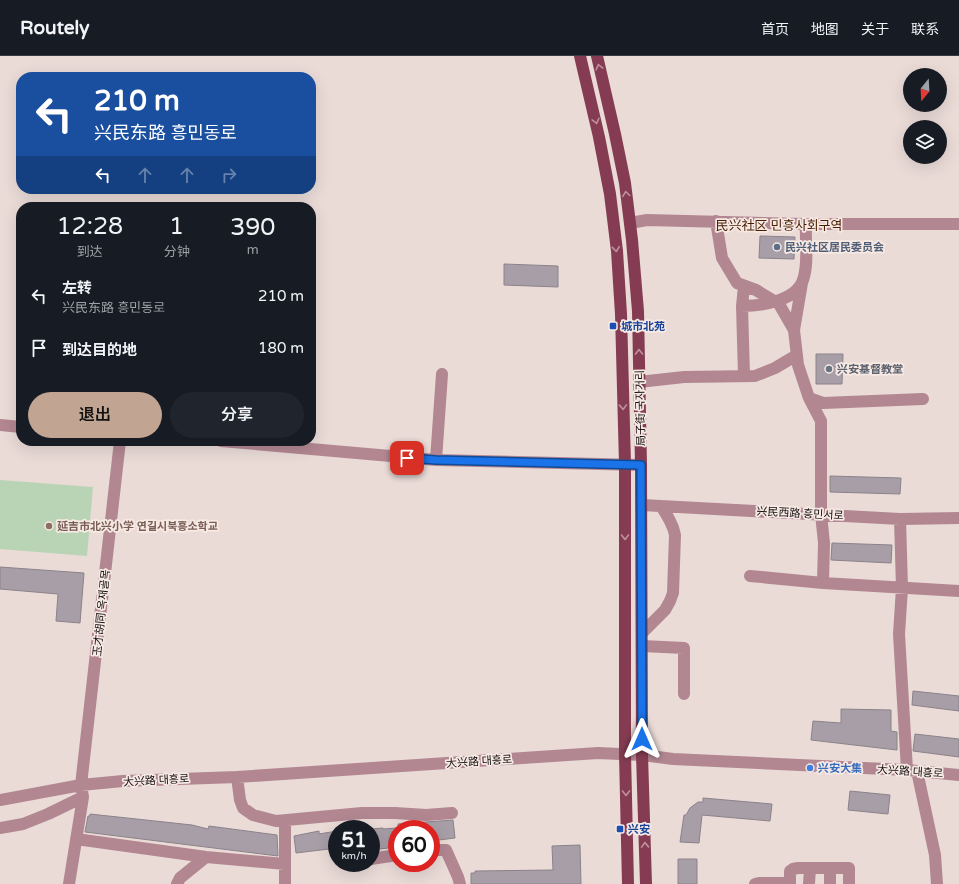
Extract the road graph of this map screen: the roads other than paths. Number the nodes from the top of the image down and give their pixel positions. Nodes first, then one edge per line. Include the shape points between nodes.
1 (580, 56) edge
2 (597, 56) edge
3 (716, 221) junction
4 (630, 223) junction
5 (806, 224) junction
6 (959, 224) edge
7 (803, 281) junction
8 (744, 286) junction
9 (774, 302) junction
10 (742, 306) junction
11 (794, 330) junction
12 (797, 356) junction
13 (442, 374) dead end
14 (744, 375) junction
15 (639, 382) junction
16 (809, 398) junction
17 (923, 399) dead end
18 (3, 423) edge
19 (16, 426) edge
20 (119, 446) edge
21 (278, 446) edge
22 (436, 460) junction
23 (625, 464) junction
24 (641, 465) junction
25 (642, 505) junction
26 (661, 506) junction
27 (821, 514) junction
28 (959, 518) edge
29 (900, 519) junction
30 (750, 576) dead end
31 (823, 583) junction
32 (902, 588) junction
33 (959, 591) edge
34 (642, 633) junction
35 (642, 646) junction
36 (684, 694) dead end
37 (625, 754) junction
38 (642, 755) junction
39 (912, 771) junction
40 (959, 774) edge
41 (237, 777) junction
42 (81, 785) junction
43 (84, 797) junction
44 (0, 800) edge
45 (452, 813) dead end
46 (285, 821) junction
47 (0, 828) edge
48 (76, 840) junction
49 (440, 850) edge
50 (206, 856) junction
51 (285, 864) junction
52 (810, 868) junction
53 (830, 868) junction
54 (790, 883) edge
55 (69, 884) edge
56 (177, 884) edge
57 (285, 884) edge
58 (460, 884) edge
59 (628, 884) edge
60 (646, 884) edge
61 (755, 884) edge
62 (809, 884) edge
63 (830, 884) edge
64 (849, 884) edge
65 (937, 884) edge

1 -> 23 main road, 局子街 국자거리 via 610,194 617,252
4 -> 2 main road, 局子街 국자거리 via 616,134
3 - 4 street via 646,220
3 - 5 street
3 - 8 street via 722,258 737,283
15 -> 4 main road, 局子街 국자거리 via 638,311
5 - 6 street
5 - 7 street
7 - 9 street via 794,293
7 - 11 street
8 - 9 street via 756,290
8 - 10 street
9 - 10 street
9 - 11 street via 779,304
10 - 14 street
11 - 12 street
12 - 14 street via 755,376
12 - 16 street
13 - 22 street
14 - 15 street
15 - 24 main road, 局子街 국자거리
16 - 17 street via 823,403
16 - 27 street via 821,421
18 - 19 street
20 - 42 street, 玉才胡同 옥재골목
21 - 22 street
22 - 23 street
23 - 24 street
23 -> 37 main road, 局子街 국자거리
24 - 25 main road, 局子街 국자거리
25 - 26 street, 兴民西路 흥민서로
25 - 34 main road, 局子街 국자거리
26 - 27 street, 兴民西路 흥민서로
26 - 34 street via 674,528 675,535 673,593 665,610
27 - 29 street, 兴民西路 흥민서로
27 - 31 street via 824,543
28 - 29 street, 兴民西路 흥민서로
29 - 32 street
30 - 31 street
31 - 32 street
32 - 33 street
32 - 39 street via 899,634
34 - 35 main road, 局子街 국자거리
35 - 36 street via 684,648
35 - 38 main road, 局子街 국자거리
37 - 38 street, 大兴路 대흥로
37 - 41 street, 大兴路 대흥로 via 598,753
37 -> 59 main road, 局子街 국자거리
38 - 39 street, 大兴路 대흥로 via 673,759
60 -> 38 main road, 局子街 국자거리
39 - 40 street, 大兴路 대흥로
39 - 65 street via 935,855
41 - 42 street, 大兴路 대흥로
41 - 46 street via 243,808 248,812
42 - 43 street
42 - 44 street, 大兴路 대흥로
43 - 47 street via 23,824
43 - 48 street
45 - 46 street via 362,813
46 - 51 street
48 - 50 street
48 - 55 street
49 - 58 street via 446,850
50 - 51 street
50 - 56 street via 180,878
51 - 57 street
52 - 53 street
52 - 54 street via 793,869 790,872
52 - 62 street
53 - 63 street
53 - 64 street via 849,868
54 - 61 street

